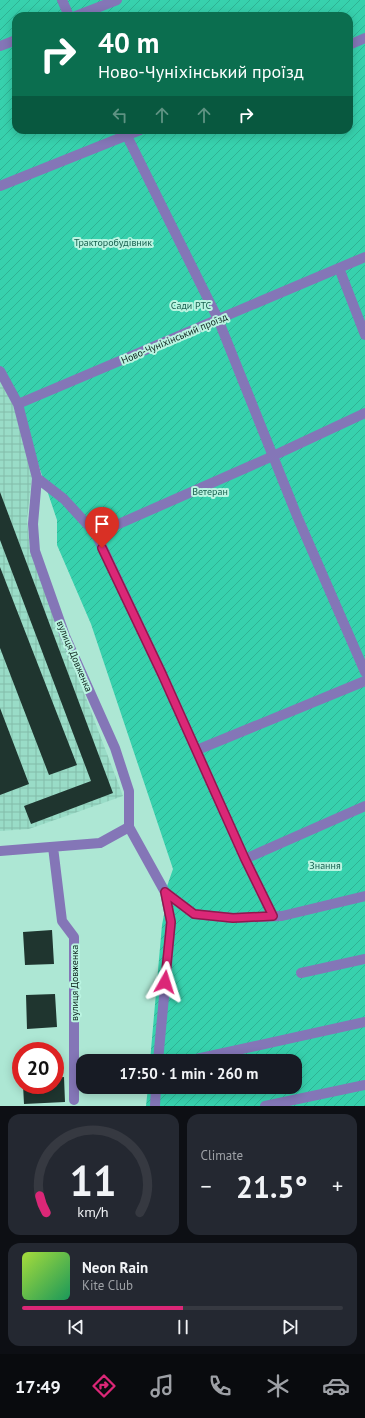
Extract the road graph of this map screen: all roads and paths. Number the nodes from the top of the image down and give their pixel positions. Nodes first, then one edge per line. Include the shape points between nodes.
1 (62, 0) edge
2 (117, 0) edge
3 (67, 12) edge
4 (86, 12) edge
5 (365, 38) edge
6 (12, 42) edge
7 (353, 43) edge
8 (0, 46) edge
9 (124, 134) edge
10 (126, 134) edge
11 (0, 186) edge
12 (365, 257) edge
13 (339, 268) junction
14 (218, 319) junction
15 (365, 335) edge
16 (0, 371) edge
17 (18, 404) junction
18 (365, 413) edge
19 (273, 456) junction
20 (37, 478) junction
21 (96, 534) junction
22 (365, 672) edge
23 (365, 681) edge
24 (197, 750) junction
25 (365, 806) edge
26 (129, 827) junction
27 (53, 847) junction
28 (0, 851) edge
29 (245, 859) junction
30 (165, 892) junction
31 (365, 896) edge
32 (273, 916) junction
33 (365, 960) edge
34 (301, 973) dead end
35 (365, 1022) edge
36 (159, 1054) edge
37 (219, 1054) edge
38 (365, 1085) edge
39 (156, 1094) edge
40 (74, 1100) dead end
41 (155, 1106) edge
42 (265, 1106) edge

1 - 3 street
2 - 4 street
5 - 7 street
6 - 8 street
9 - 11 street
10 - 14 street
12 - 13 street, Ново-Чуніхінський проїзд
13 - 14 street, Ново-Чуніхінський проїзд
13 - 15 street
14 - 17 street, Ново-Чуніхінський проїзд
14 - 19 street
16 - 17 street
17 - 20 street, вулиця Довженка
18 - 19 street
19 - 21 street
19 - 22 street
20 - 21 street via 64,499
20 - 26 street, вулиця Довженка via 33,524 35,551 66,636 115,748 129,791
21 - 24 street
23 - 24 street
24 - 29 street
25 - 29 street
26 - 27 street via 100,843
26 - 30 street
27 - 28 street
27 - 40 street, вулиця Довженка via 62,921 74,937
29 - 32 street
30 - 32 street via 194,914 233,918
30 - 36 street via 171,922
31 - 32 street
33 - 34 street
35 - 37 street
38 - 42 street
39 - 41 street

